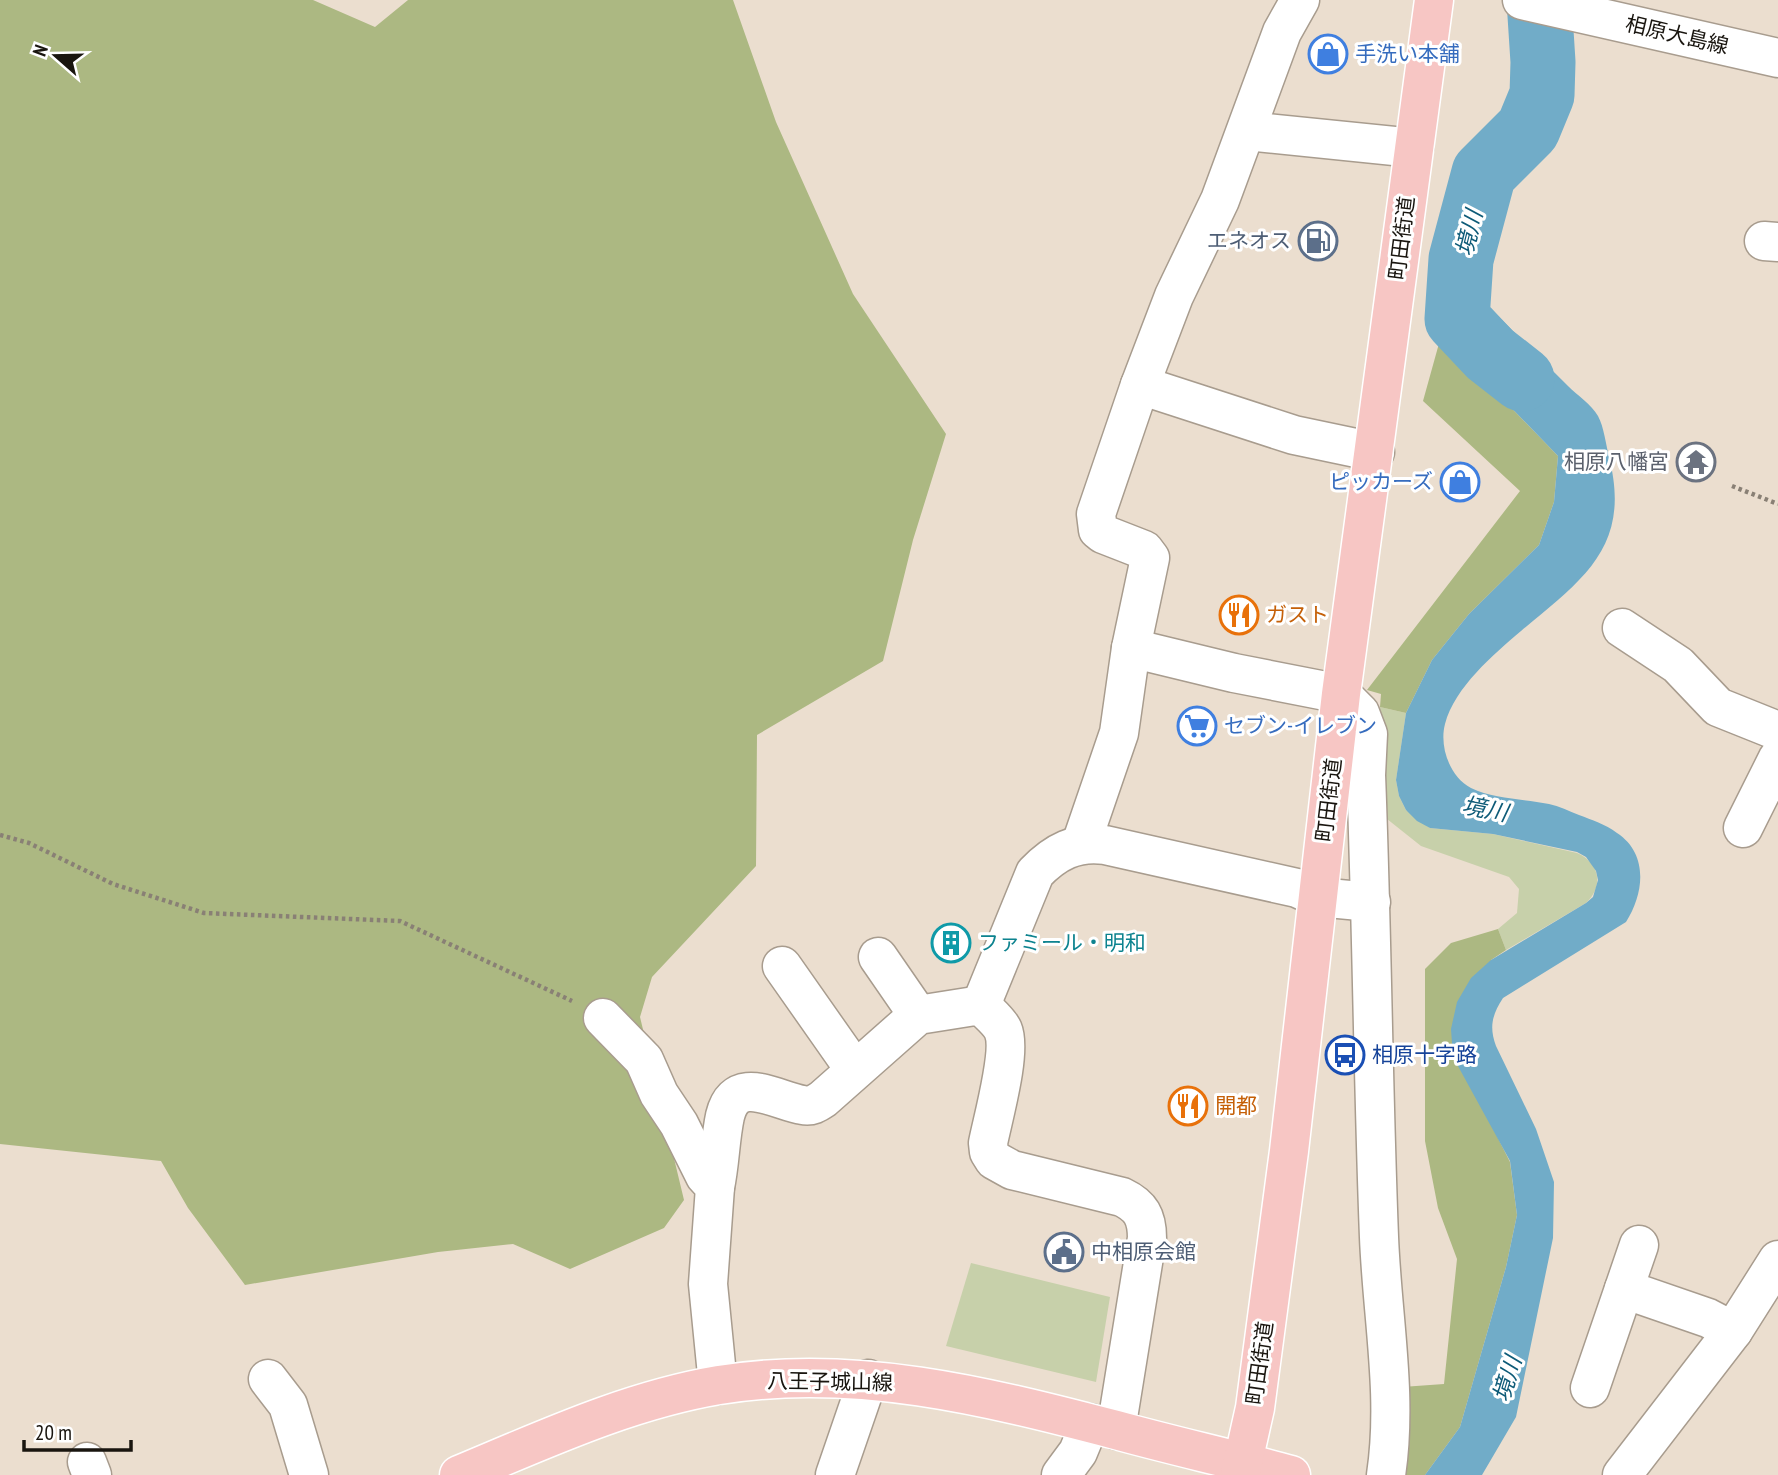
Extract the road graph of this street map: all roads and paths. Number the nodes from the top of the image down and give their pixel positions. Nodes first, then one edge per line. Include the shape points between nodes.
1 (1300, 0) edge
2 (1434, 0) edge
3 (1522, 0) edge
4 (1778, 58) edge
5 (1247, 131) junction
6 (1414, 148) junction
7 (1140, 385) junction
8 (1375, 452) junction
9 (1732, 486) dead end
10 (1778, 504) edge
11 (1622, 628) dead end
12 (1130, 648) junction
13 (1341, 694) junction
14 (1778, 731) edge
15 (1778, 758) edge
16 (1743, 828) dead end
17 (0, 835) edge
18 (1081, 844) junction
19 (1317, 897) junction
20 (1371, 902) junction
21 (878, 957) dead end
22 (782, 966) dead end
23 (981, 1005) junction
24 (918, 1015) junction
25 (603, 1018) joint
26 (855, 1070) junction
27 (1226, 1099) dead end
28 (1259, 1119) dead end
29 (715, 1187) junction
30 (1639, 1245) dead end
31 (1778, 1260) edge
32 (1624, 1289) junction
33 (1732, 1331) junction
34 (268, 1379) dead end
35 (869, 1379) junction
36 (718, 1385) junction
37 (1590, 1388) dead end
38 (1103, 1427) junction
39 (1242, 1469) edge
40 (309, 1475) edge
41 (459, 1475) edge
42 (835, 1475) edge
43 (1061, 1475) edge
44 (1291, 1475) edge
45 (1386, 1475) edge
46 (1622, 1475) edge

1 - 5 street via 1282,32
2 - 6 main road, 町田街道
3 - 4 street, 相原大島線
5 - 6 street
5 - 7 street
6 - 8 main road, 町田街道
7 - 8 street via 1294,435
7 - 12 street via 1096,514 1098,530 1144,550 1150,558
8 - 13 main road, 町田街道
9 - 10 path
11 - 14 street via 1678,665 1718,707
12 - 13 street
12 - 18 street via 1119,733
13 - 19 main road, 町田街道
13 - 20 street via 1360,713 1368,734
15 - 16 street
17 - 25 path via 29,843 113,884 204,913 400,921
18 - 19 street via 1105,845 1297,888
18 - 23 street via 1047,860 1035,873
19 - 20 street
19 - 39 main road, 町田街道 via 1255,1408
20 - 45 street via 1379,1240 1388,1349 1390,1452
21 - 24 street
22 - 26 street
23 - 24 street
23 - 38 street via 1002,1027 1005,1037 988,1143 994,1160 1012,1170 1122,1197 1136,1204 1145,1217 1147,1238
24 - 26 street
25 - 29 street via 644,1060
26 - 29 street via 812,1105 758,1091 738,1096 725,1116
27 - 28 path
29 - 36 street via 708,1284
30 - 32 street
31 - 33 street
32 - 33 street
32 - 37 street
33 - 46 street
34 - 40 street via 288,1405
35 - 36 main road, 八王子城山線
35 - 38 main road, 八王子城山線 via 944,1390
35 - 42 street
36 - 41 main road, 八王子城山線 via 638,1404
38 - 39 main road, 八王子城山線
38 - 43 street
39 - 44 main road, 八王子城山線

